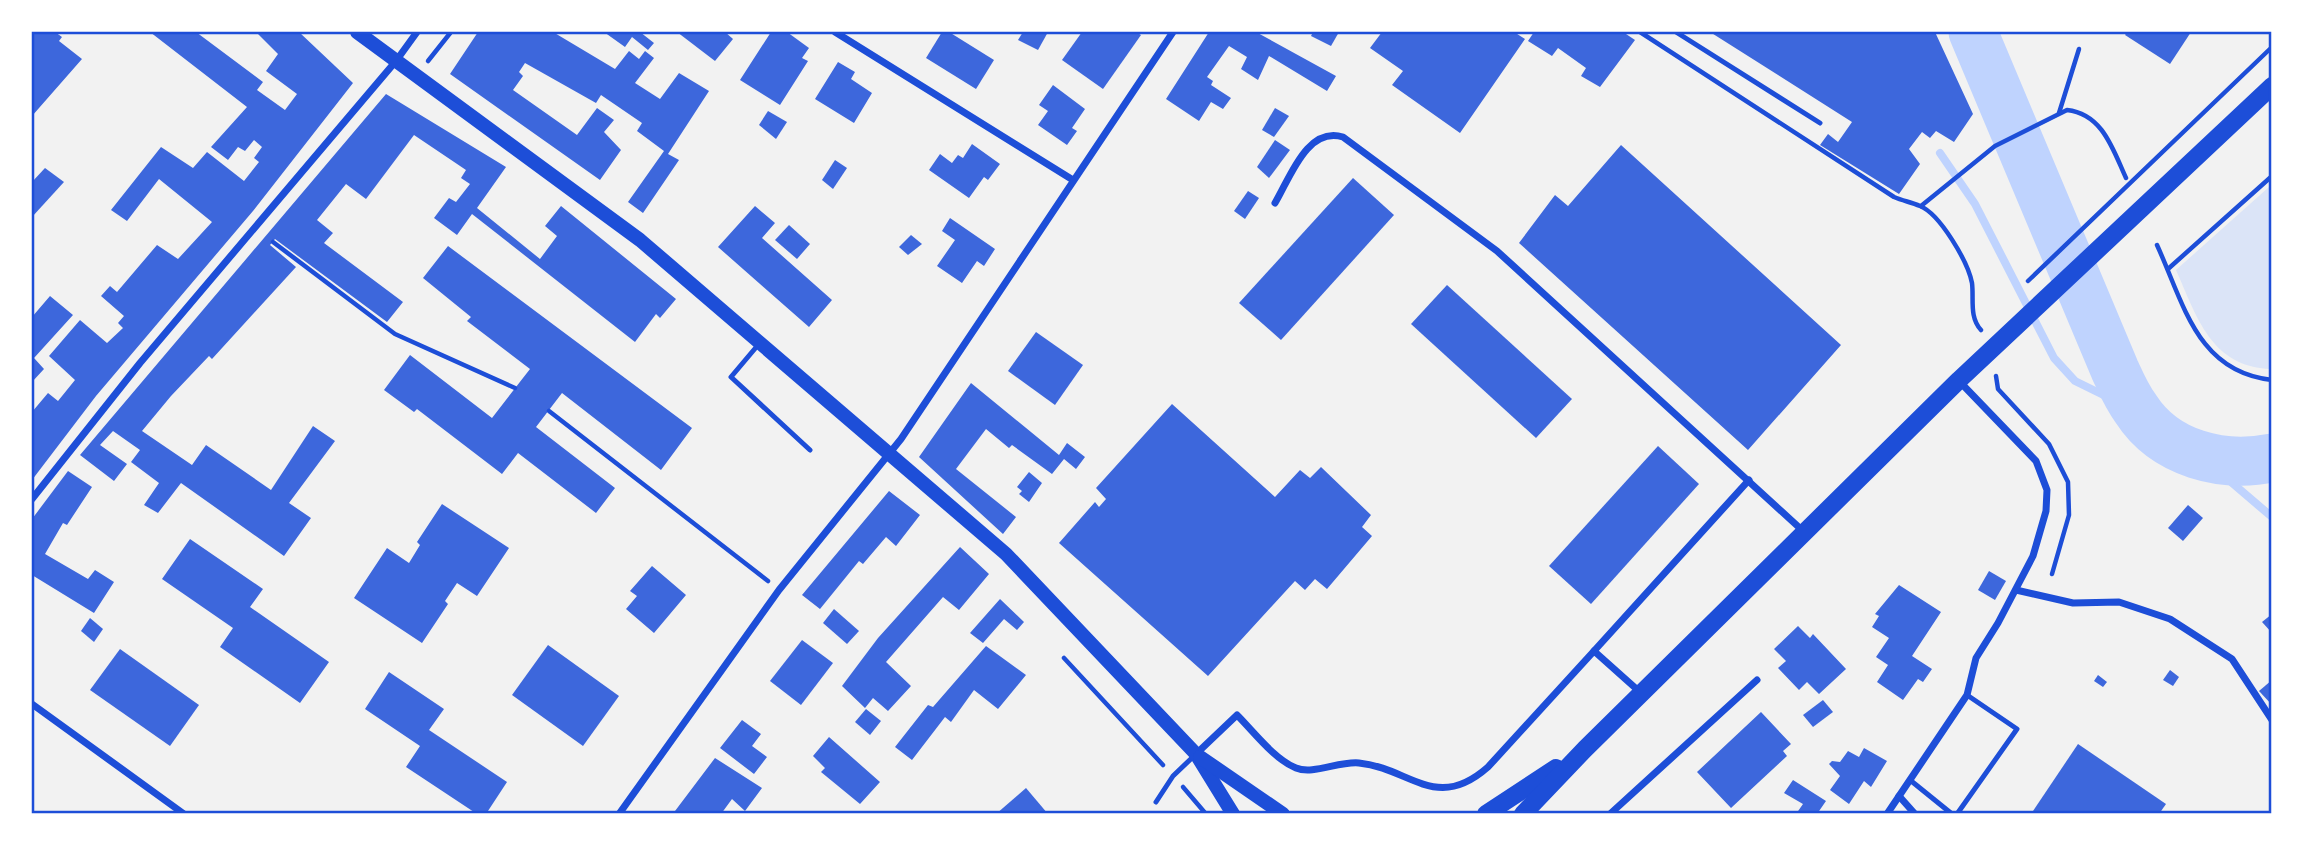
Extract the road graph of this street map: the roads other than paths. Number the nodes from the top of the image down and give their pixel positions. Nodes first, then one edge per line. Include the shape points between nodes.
1 (357, 32) edge
2 (416, 32) edge
3 (835, 32) edge
4 (1173, 32) edge
5 (1676, 32) edge
6 (396, 61) junction
7 (2272, 86) edge
8 (1820, 123) dead end
9 (1073, 180) junction
10 (1275, 203) dead end
11 (760, 342) junction
12 (1959, 380) junction
13 (810, 450) dead end
14 (888, 454) junction
15 (1749, 480) junction
16 (32, 499) edge
17 (1806, 533) junction
18 (2016, 590) junction
19 (1594, 651) junction
20 (1757, 680) dead end
21 (1643, 695) junction
22 (1968, 695) junction
23 (32, 704) edge
24 (2272, 720) edge
25 (1585, 749) junction
26 (1196, 754) junction
27 (1910, 780) junction
28 (1899, 796) junction
29 (1156, 802) dead end
30 (184, 814) edge
31 (619, 814) edge
32 (1233, 814) edge
33 (1283, 814) edge
34 (1486, 814) edge
35 (1523, 814) edge
36 (1610, 814) edge
37 (1887, 814) edge
38 (1915, 814) edge
39 (1952, 814) edge
40 (1958, 814) edge

1 - 6 main road
2 - 6 street
3 - 9 street
4 - 9 street
5 - 8 lane
6 - 11 main road via 640,240
6 - 16 street via 140,363
7 - 12 main road
9 - 14 street
10 - 15 street via 1315,140 1343,137 1496,251
11 - 13 lane via 732,377
11 - 14 main road
12 - 17 main road
12 - 18 street via 2030,453 2045,480 2048,499 2043,525
14 - 26 main road via 1006,554
14 - 31 street via 779,590
15 - 17 street
15 - 19 street
17 - 21 main road
18 - 22 street via 1976,659
18 - 24 street via 2073,603 2135,606 2180,624 2232,659
19 - 21 street
19 - 26 street via 1488,767 1459,785 1435,788 1362,763 1303,771 1285,761 1237,715
20 - 36 street
21 - 25 main road
22 - 27 street
22 - 40 lane via 2017,729
23 - 30 street
25 - 34 main road
25 - 35 main road
26 - 29 lane via 1173,776
26 - 32 main road
26 - 33 main road
27 - 28 street
27 - 39 lane
28 - 37 street
28 - 38 street

